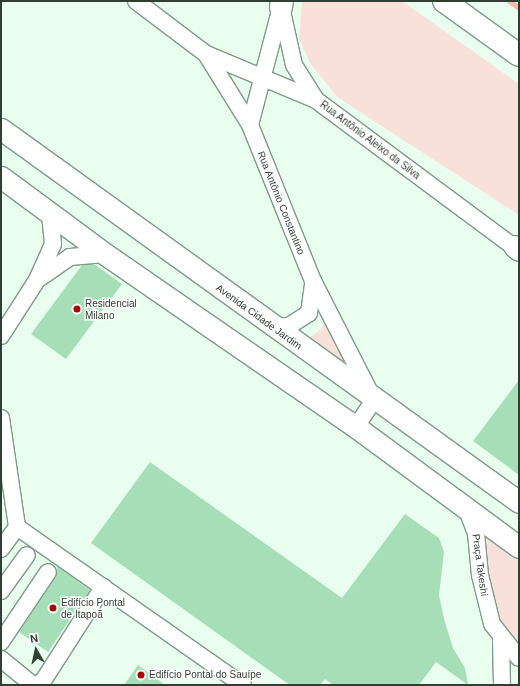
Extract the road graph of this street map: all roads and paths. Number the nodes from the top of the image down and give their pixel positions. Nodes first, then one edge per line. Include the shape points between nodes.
1 (136, 1) edge
2 (444, 1) edge
3 (282, 4) edge
4 (206, 54) junction
5 (519, 55) edge
6 (264, 76) junction
7 (316, 100) junction
8 (250, 125) junction
9 (1, 129) edge
10 (1, 177) edge
11 (50, 214) junction
12 (517, 249) edge
13 (105, 254) junction
14 (37, 280) junction
15 (313, 281) junction
16 (272, 327) junction
17 (1, 336) edge
18 (374, 400) junction
19 (1, 418) edge
20 (356, 427) junction
21 (519, 502) edge
22 (467, 510) junction
23 (17, 527) junction
24 (519, 547) edge
25 (1, 549) edge
26 (27, 555) dead end
27 (48, 572) dead end
28 (103, 587) junction
29 (1, 591) edge
30 (501, 640) junction
31 (1, 642) edge
32 (519, 658) edge
33 (1, 659) edge
34 (34, 685) edge
35 (243, 685) edge
36 (502, 685) edge

1 - 4 street
2 - 5 highway
3 - 6 street
3 - 7 street via 294,65
4 - 6 street, Rua Antônio Aleixo da Silva
4 - 8 street, Rua Antônio Constantino
6 - 7 street, Rua Antônio Aleixo da Silva
6 - 8 street
7 - 12 street, Rua Antônio Aleixo da Silva
8 - 15 street, Rua Antônio Constantino
9 - 16 main road, Avenida Cidade Jardim
10 - 11 main road
11 - 13 main road
11 - 14 street via 53,244
13 - 14 street via 70,257
13 - 20 main road
14 - 17 street
15 - 16 street, Rua Antônio Constantino via 309,313 289,326
15 - 18 street, Rua Antônio Constantino
16 - 18 main road, Avenida Cidade Jardim
18 - 20 street
18 - 21 main road, Avenida Cidade Jardim
19 - 23 street
20 - 22 main road
22 - 24 main road
22 - 30 street, Praça Takeshi via 476,533 485,603
23 - 25 street
23 - 28 street
26 - 29 street
27 - 31 street
28 - 34 street via 43,681
28 - 35 street
30 - 32 street, Praça Takeshi
30 - 36 street
33 - 34 street

